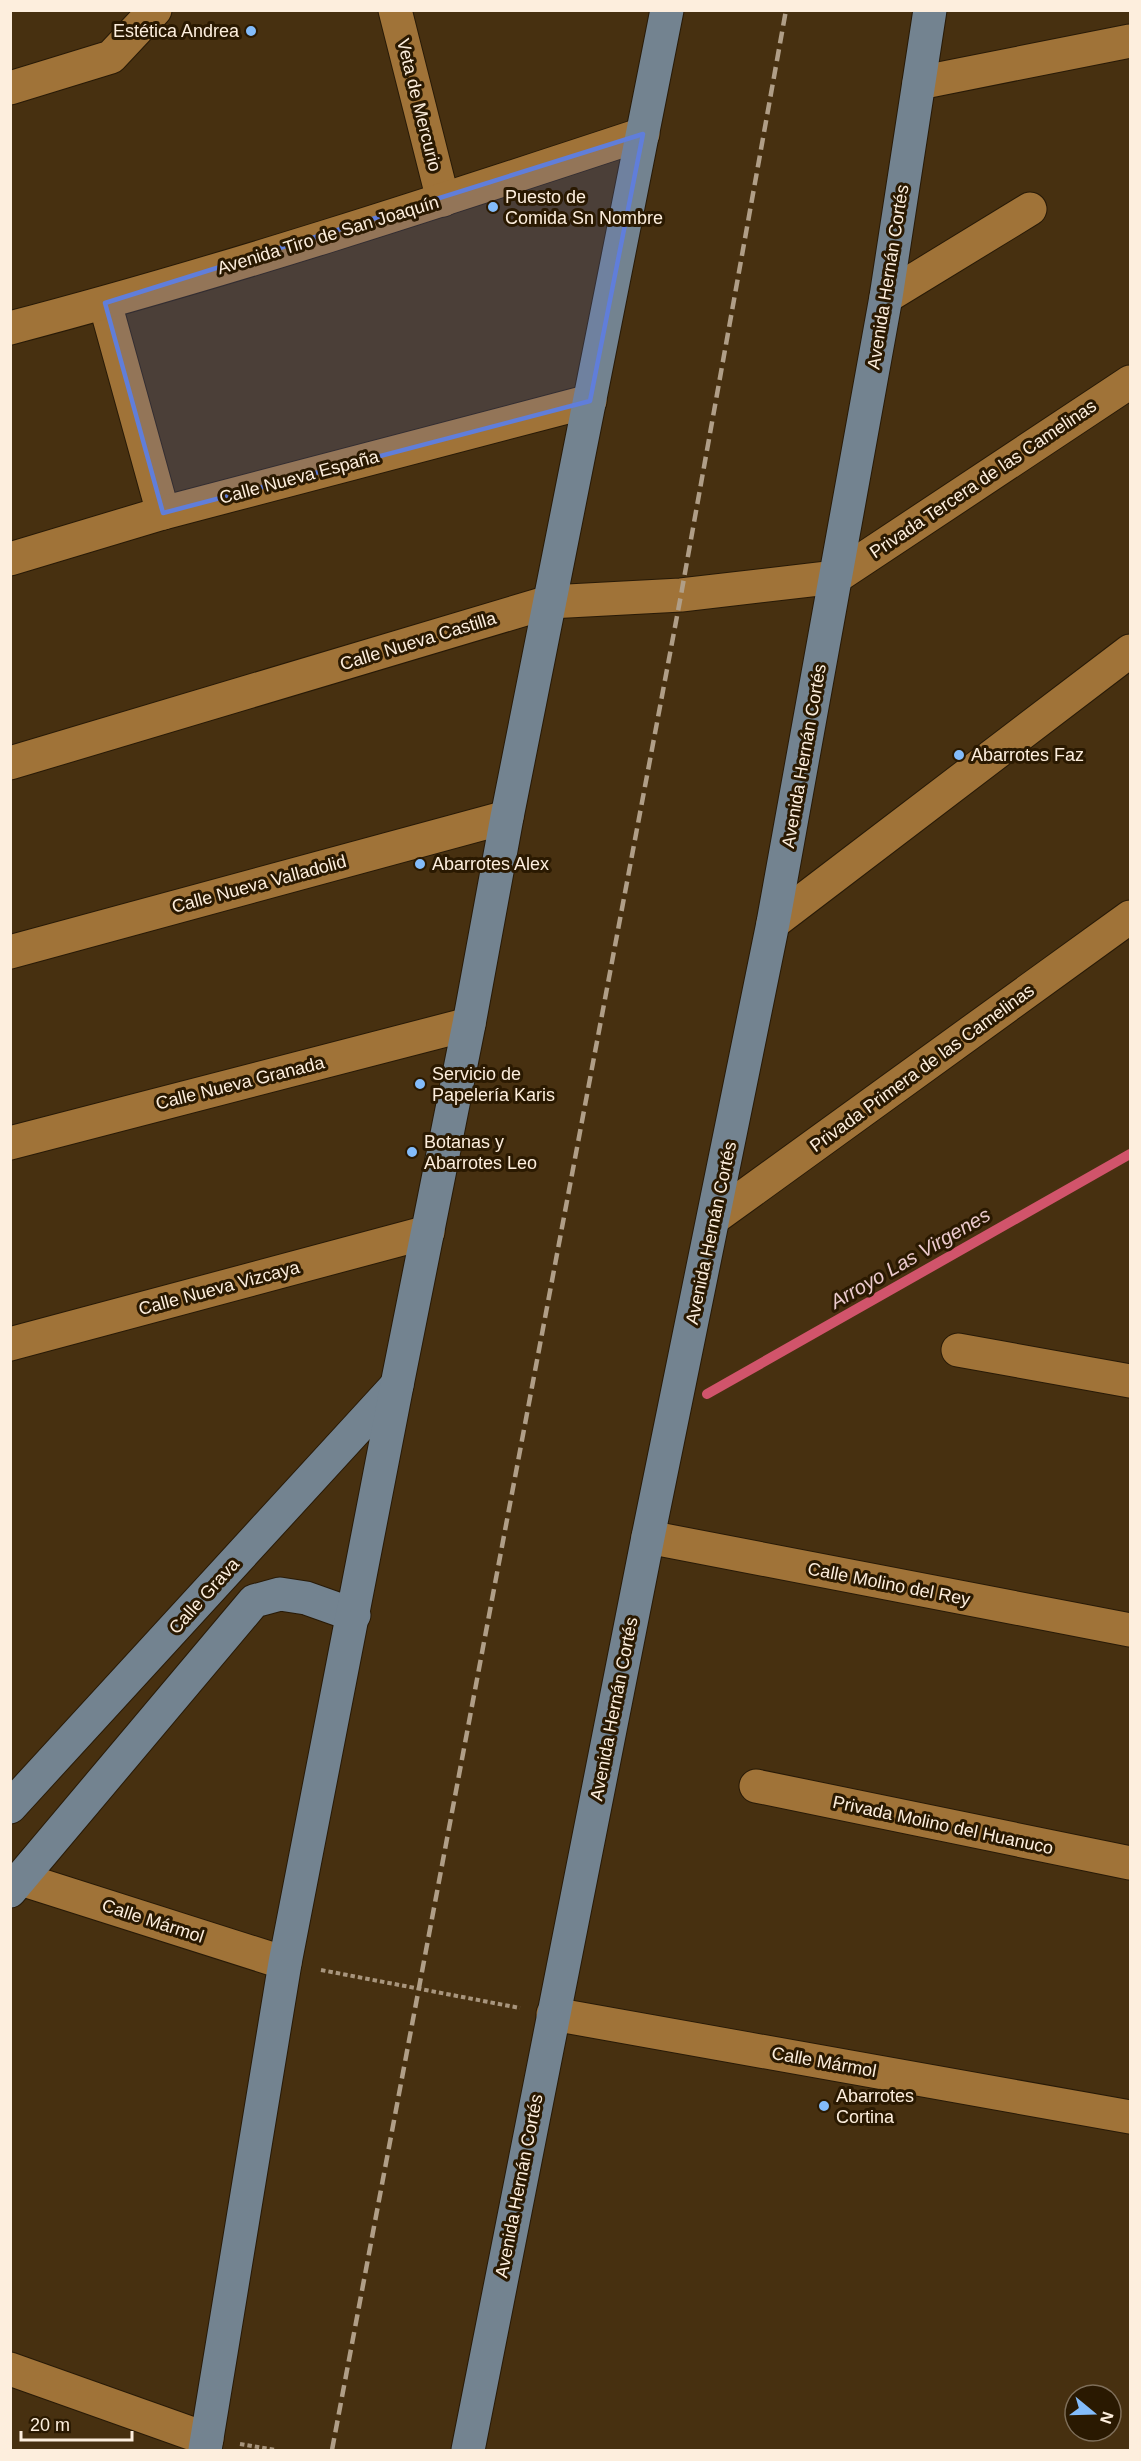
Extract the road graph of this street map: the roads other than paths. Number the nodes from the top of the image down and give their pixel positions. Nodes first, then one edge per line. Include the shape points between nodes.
1 (155, 10) edge
2 (395, 10) edge
3 (667, 10) edge
4 (930, 10) edge
5 (1131, 41) edge
6 (919, 83) junction
7 (10, 88) edge
8 (643, 134) junction
9 (443, 200) junction
10 (1030, 209) dead end
11 (886, 297) junction
12 (105, 303) junction
13 (10, 328) edge
14 (1131, 382) edge
15 (590, 401) junction
16 (163, 513) junction
17 (10, 559) edge
18 (836, 578) junction
19 (549, 602) junction
20 (1131, 651) edge
21 (10, 763) edge
22 (507, 816) junction
23 (1131, 917) edge
24 (773, 924) junction
25 (10, 952) edge
26 (470, 1024) junction
27 (10, 1143) edge
28 (714, 1218) junction
29 (428, 1232) junction
30 (10, 1344) edge
31 (958, 1350) dead end
32 (1131, 1381) edge
33 (397, 1385) junction
34 (648, 1537) junction
35 (354, 1615) junction
36 (1131, 1630) edge
37 (756, 1786) dead end
38 (10, 1807) edge
39 (1131, 1863) edge
40 (16, 1885) edge
41 (285, 1963) junction
42 (553, 2014) junction
43 (1131, 2117) edge
44 (10, 2369) edge
45 (206, 2445) edge
46 (468, 2451) edge

1 - 7 street via 111,57
2 - 9 street, Veta de Mercurio
3 - 8 main road
4 - 6 main road, Avenida Hernán Cortés
5 - 6 street
6 - 11 main road, Avenida Hernán Cortés
8 - 9 street, Avenida Tiro de San Joaquín
8 - 15 main road
9 - 12 street, Avenida Tiro de San Joaquín
10 - 11 street
11 - 18 main road, Avenida Hernán Cortés
12 - 13 street, Avenida Tiro de San Joaquín
12 - 16 street
14 - 18 street, Privada Tercera de las Camelinas
15 - 16 street, Calle Nueva España
15 - 19 main road
16 - 17 street, Calle Nueva España
18 - 19 street, Calle Nueva Castilla via 681,595
18 - 24 main road, Avenida Hernán Cortés
19 - 21 street, Calle Nueva Castilla
19 - 22 main road
20 - 24 street
22 - 25 street, Calle Nueva Valladolid
22 - 26 main road
23 - 28 street, Privada Primera de las Camelinas
24 - 28 main road, Avenida Hernán Cortés
26 - 27 street, Calle Nueva Granada
26 - 29 main road
28 - 34 main road, Avenida Hernán Cortés
29 - 30 street, Calle Nueva Vizcaya
29 - 33 main road
31 - 32 street
33 - 35 main road
33 - 38 main road, Calle Grava
34 - 36 street, Calle Molino del Rey
34 - 42 main road, Avenida Hernán Cortés
35 - 40 main road via 306,1598 280,1594 254,1601
35 - 41 main road
37 - 39 street, Privada Molino del Huanuco
40 - 41 street, Calle Mármol
41 - 45 main road
42 - 43 street, Calle Mármol
42 - 46 main road, Avenida Hernán Cortés
44 - 45 street

